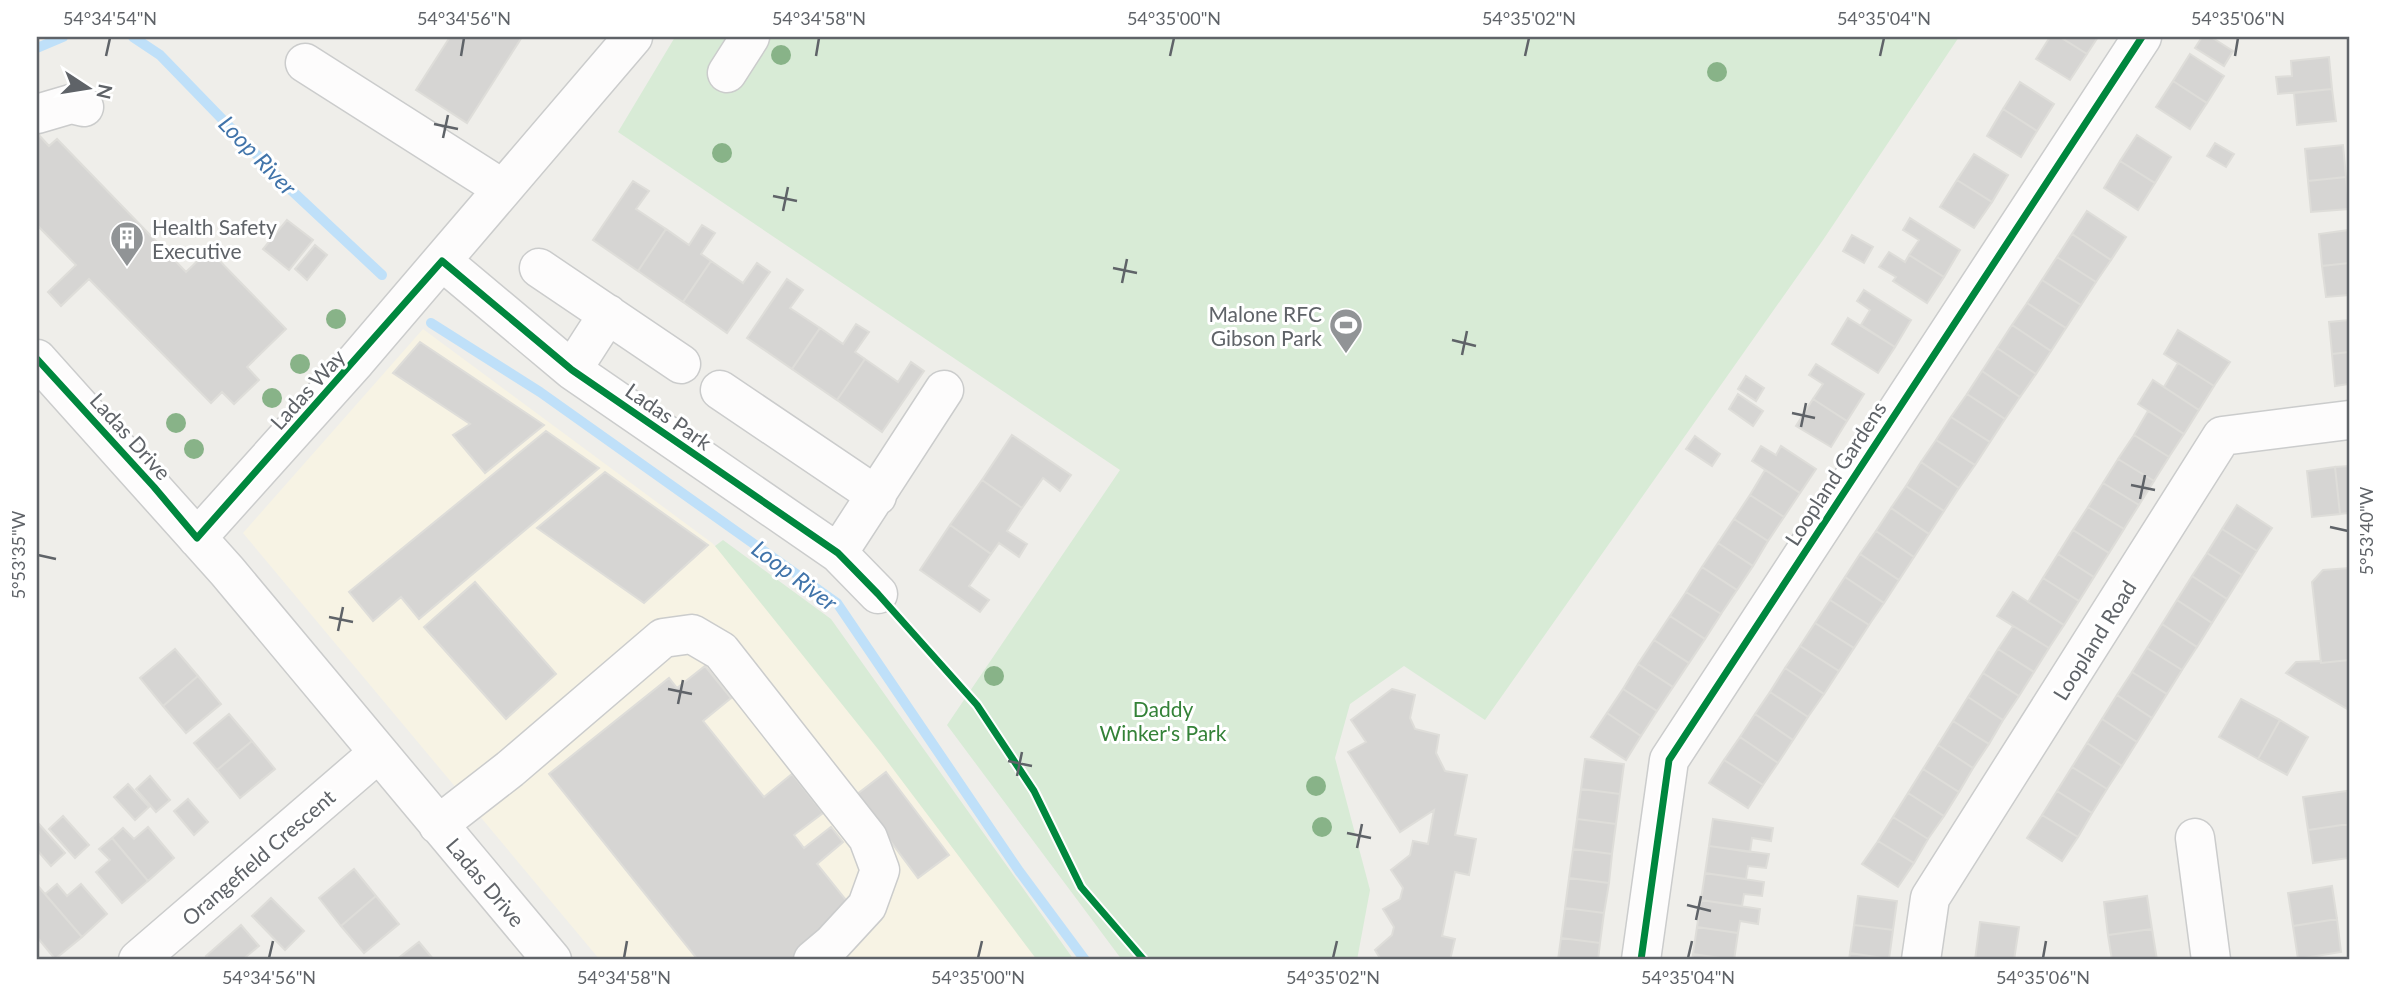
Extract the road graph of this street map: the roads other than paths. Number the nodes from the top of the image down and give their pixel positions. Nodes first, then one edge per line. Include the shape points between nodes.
1 (633, 37) edge
2 (750, 37) edge
3 (2142, 37) edge
4 (305, 63) dead end
5 (727, 73) dead end
6 (84, 107) dead end
7 (37, 114) edge
8 (503, 189) junction
9 (442, 261) junction
10 (539, 268) dead end
11 (608, 314) junction
12 (37, 359) edge
13 (681, 363) dead end
14 (572, 370) junction
15 (720, 390) dead end
16 (944, 390) dead end
17 (2349, 420) edge
18 (877, 496) junction
19 (197, 538) junction
20 (838, 554) junction
21 (878, 594) dead end
22 (377, 754) junction
23 (438, 825) junction
24 (2195, 838) dead end
25 (138, 960) edge
26 (552, 960) edge
27 (813, 960) edge
28 (1641, 960) edge
29 (1921, 960) edge
30 (2211, 960) edge

1 - 8 street, Ladas Way
2 - 5 street
3 - 28 street, Loopland Gardens via 1669,760
4 - 8 street
6 - 7 street via 71,104
8 - 9 street, Ladas Way
9 - 14 street, Ladas Park
9 - 19 street, Ladas Way
10 - 11 street
11 - 13 street
11 - 14 street
12 - 19 street, Ladas Drive
14 - 20 street, Ladas Park
15 - 18 street
16 - 18 street
17 - 29 street, Loopland Road via 2222,436 1930,898
18 - 20 street
19 - 22 street, Ladas Drive
20 - 21 street, Ladas Park
22 - 23 street, Ladas Drive
22 - 25 street, Orangefield Crescent
23 - 26 street, Ladas Drive
23 - 27 street via 663,638 692,634 720,651 737,671 868,838 880,870 867,906
24 - 30 street

